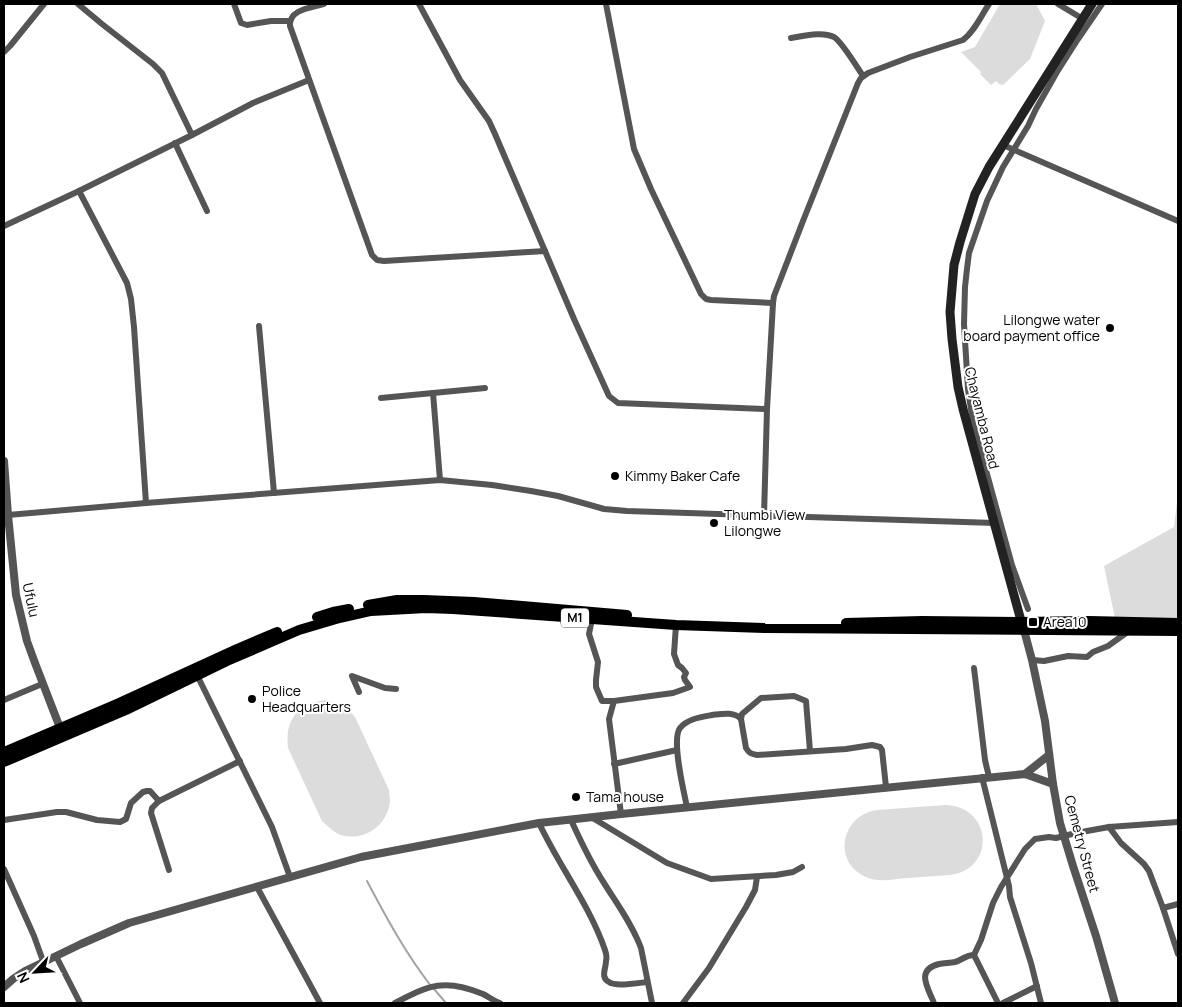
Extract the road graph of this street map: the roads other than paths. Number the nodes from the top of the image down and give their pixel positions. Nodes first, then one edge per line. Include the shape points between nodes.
1 (44, 4) edge
2 (78, 4) edge
3 (234, 4) edge
4 (324, 4) edge
5 (419, 4) edge
6 (606, 4) edge
7 (989, 4) edge
8 (1058, 4) edge
9 (1092, 4) edge
10 (1102, 4) edge
11 (1083, 19) junction
12 (290, 21) junction
13 (791, 38) dead end
14 (4, 52) edge
15 (863, 76) junction
16 (309, 80) junction
17 (192, 135) junction
18 (175, 143) junction
19 (1002, 145) junction
20 (1013, 151) junction
21 (79, 191) junction
22 (207, 212) dead end
23 (1178, 222) edge
24 (4, 226) edge
25 (545, 251) junction
26 (773, 303) junction
27 (259, 326) dead end
28 (485, 388) dead end
29 (433, 393) junction
30 (381, 398) dead end
31 (767, 409) junction
32 (4, 461) edge
33 (440, 480) junction
34 (274, 493) junction
35 (146, 503) junction
36 (8, 515) junction
37 (764, 516) junction
38 (995, 523) junction
39 (1028, 609) dead end
40 (592, 619) junction
41 (1178, 623) edge
42 (676, 625) junction
43 (1022, 626) junction
44 (1130, 630) junction
45 (1178, 630) edge
46 (1032, 660) junction
47 (974, 668) dead end
48 (197, 675) junction
49 (42, 684) junction
50 (396, 690) dead end
51 (360, 692) dead end
52 (4, 700) edge
53 (614, 701) junction
54 (741, 719) junction
55 (62, 733) junction
56 (677, 750) junction
57 (810, 751) junction
58 (4, 752) edge
59 (1049, 755) junction
60 (240, 761) junction
61 (4, 762) edge
62 (614, 764) junction
63 (1025, 774) junction
64 (985, 777) junction
65 (1053, 784) junction
66 (886, 787) junction
67 (159, 801) junction
68 (687, 808) junction
69 (621, 814) junction
70 (591, 818) junction
71 (4, 820) edge
72 (571, 820) junction
73 (1178, 822) edge
74 (538, 824) junction
75 (1110, 828) junction
76 (1064, 836) junction
77 (802, 867) dead end
78 (4, 869) edge
79 (169, 870) dead end
80 (290, 877) junction
81 (757, 877) junction
82 (1007, 879) junction
83 (256, 887) junction
84 (1178, 904) edge
85 (1163, 908) junction
86 (1178, 954) edge
87 (974, 955) junction
88 (56, 956) junction
89 (44, 962) junction
90 (647, 982) junction
91 (4, 986) edge
92 (1037, 986) junction
93 (80, 1003) edge
94 (320, 1003) edge
95 (395, 1003) edge
96 (500, 1003) edge
97 (652, 1003) edge
98 (683, 1003) edge
99 (934, 1003) edge
100 (998, 1003) edge
101 (1003, 1003) edge
102 (1041, 1003) edge
103 (1115, 1003) edge

1 - 14 street
2 - 17 street via 162,73
3 - 12 street via 241,23 247,25
4 - 12 street via 296,12
5 - 25 street via 460,80 492,128
6 - 26 street via 634,149 701,294 711,300
7 - 15 street via 963,40
8 - 11 street
9 - 11 main road, Chayamba Road
10 - 20 street via 1057,72
11 - 19 main road, Chayamba Road
12 - 16 street
13 - 15 street via 828,35 836,38
15 - 26 street via 803,220
16 - 17 street via 258,100
16 - 25 street via 370,252 377,260
17 - 18 street
18 - 21 street
18 - 22 street
19 - 20 street
19 - 38 main road, Chayamba Road via 975,194 960,242 954,265 950,312 958,387
20 - 23 street
20 - 39 street via 987,201 970,253 964,324 973,423 1012,565
21 - 24 street
21 - 35 street via 130,290
25 - 31 street via 604,386 618,403
26 - 31 street
27 - 34 street
28 - 29 street
29 - 30 street
29 - 33 street
31 - 37 street
32 - 36 street, Ufulu
33 - 34 street
33 - 37 street via 531,491 612,510
34 - 35 street
35 - 36 street
36 - 49 street, Ufulu via 16,595
37 - 38 street
38 - 43 main road, Chayamba Road
40 - 42 highway, M1
40 - 48 highway, M1 via 453,608 371,611 299,630
40 - 53 street via 589,634 598,662 596,687 602,701
41 - 43 highway, M1 via 1089,621
42 - 43 highway, M1 via 946,629
42 - 53 street via 674,654 686,673 684,677 690,687 673,693
43 - 44 highway, M1
43 - 46 street, Cemetry Street
43 - 55 highway, M1 via 922,621 714,621 474,602 398,600 333,612 296,624 237,648
44 - 45 highway, M1
44 - 46 street via 1087,657
46 - 59 street, Cemetry Street
47 - 64 street
48 - 55 highway, M1 via 126,710
48 - 60 street
49 - 52 street
49 - 55 street, Ufulu
50 - 51 street via 352,676
53 - 62 street via 609,720
54 - 56 street via 733,714 714,715 686,722 678,732
54 - 57 street via 746,748 751,754
54 - 57 street via 742,714 761,698 794,696 806,701
55 - 58 highway, M1
55 - 61 highway, M1
56 - 62 street
56 - 68 street
57 - 66 street via 880,747
59 - 63 street
59 - 65 street, Cemetry Street
60 - 67 street
60 - 80 street via 272,827
62 - 69 street
63 - 64 street
63 - 65 street
64 - 66 street
64 - 82 street
65 - 76 street, Cemetry Street
66 - 68 street
67 - 71 street via 146,790 130,803 126,818 120,822 89,819 66,812
67 - 79 street via 151,814
68 - 69 street
69 - 70 street
70 - 72 street
70 - 81 street via 667,863 703,876 712,879
72 - 74 street
72 - 90 street via 638,941
73 - 75 street
74 - 80 street via 361,857
74 - 90 street via 580,896 605,950 607,959 603,971 607,982
75 - 76 street
75 - 85 street via 1149,871
76 - 82 street via 1031,842
76 - 103 street, Cemetry Street
77 - 81 street via 793,872
78 - 89 street
80 - 83 street
81 - 98 street via 755,890 746,907 709,968
82 - 87 street
82 - 92 street
83 - 88 street via 129,924
83 - 94 street
84 - 85 street
85 - 86 street
87 - 99 street via 934,966 926,972 924,978
87 - 100 street
88 - 89 street
88 - 93 street
89 - 91 street
90 - 97 street
92 - 101 street
92 - 102 street
95 - 96 street via 423,989 451,985

